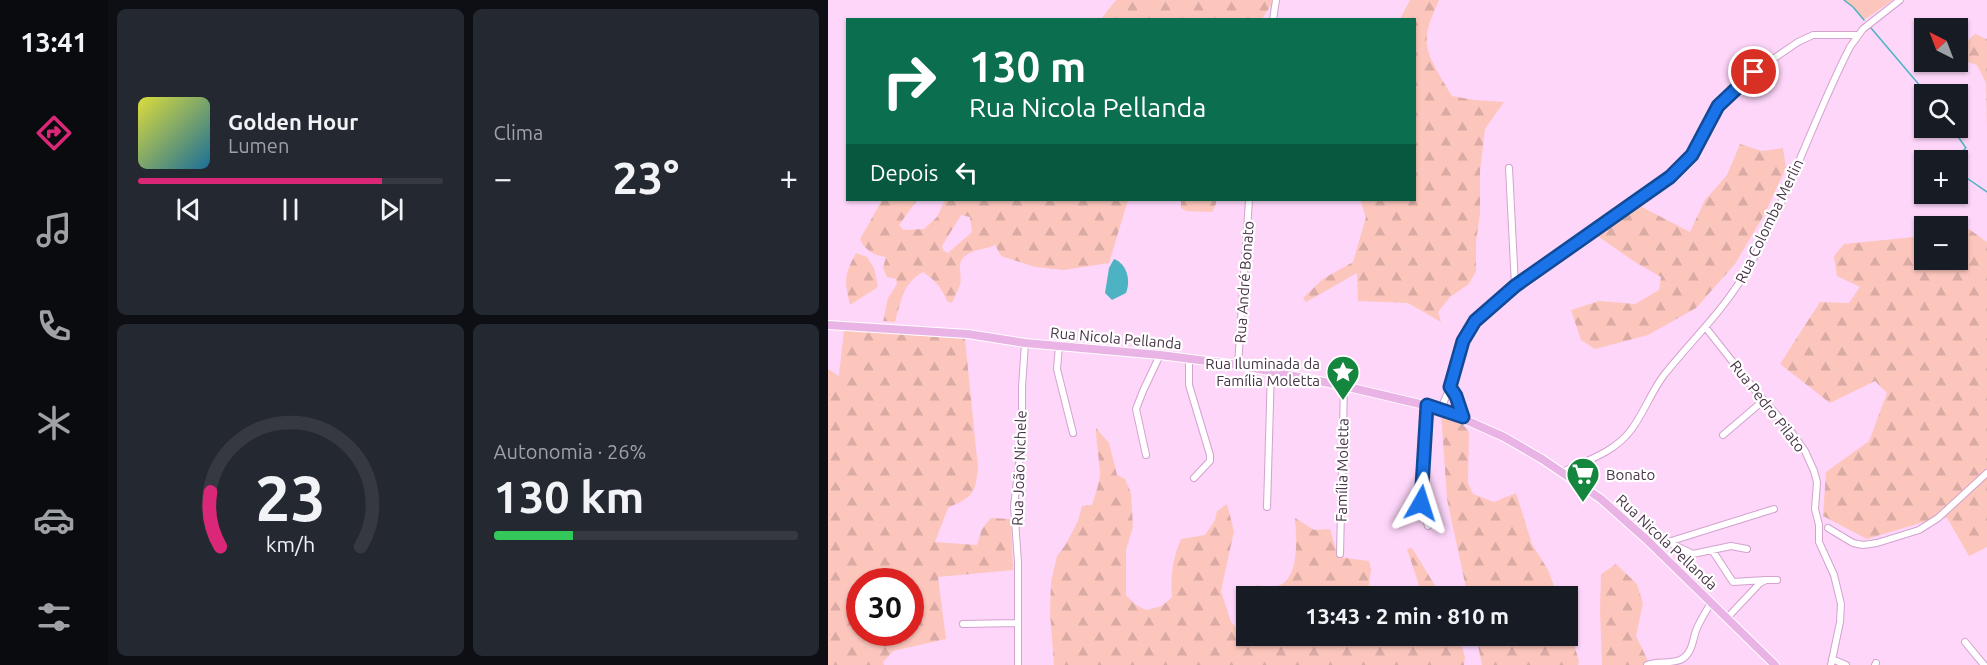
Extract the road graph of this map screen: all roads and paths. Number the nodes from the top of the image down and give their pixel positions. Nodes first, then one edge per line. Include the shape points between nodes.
1 (1276, 0) edge
2 (1900, 0) edge
3 (1273, 18) edge
4 (1858, 35) junction
5 (1509, 168) dead end
6 (1249, 201) edge
7 (1515, 286) junction
8 (828, 325) edge
9 (1706, 328) junction
10 (1025, 343) junction
11 (1059, 346) junction
12 (1160, 355) junction
13 (1189, 359) junction
14 (1238, 365) junction
15 (1271, 370) junction
16 (1344, 386) junction
17 (1450, 387) junction
18 (1764, 400) junction
19 (1427, 405) junction
20 (1441, 409) junction
21 (1463, 417) junction
22 (1073, 433) dead end
23 (1723, 435) dead end
24 (1146, 455) dead end
25 (1562, 472) junction
26 (1987, 473) edge
27 (1194, 477) dead end
28 (1267, 507) dead end
29 (1774, 509) dead end
30 (1428, 526) dead end
31 (1828, 528) dead end
32 (1668, 542) junction
33 (1653, 545) junction
34 (1747, 549) dead end
35 (1712, 550) junction
36 (1340, 554) dead end
37 (1766, 580) junction
38 (1777, 580) dead end
39 (1712, 603) junction
40 (1726, 618) junction
41 (1018, 623) junction
42 (963, 624) dead end
43 (1965, 642) dead end
44 (1831, 662) edge
45 (1018, 665) edge
46 (1647, 665) edge
47 (1775, 665) edge
48 (1846, 665) edge
49 (1984, 665) edge

1 - 3 street
2 - 4 street, Rua Colomba Merlin
4 - 7 street via 1813,35 1754,72 1718,106 1692,155 1670,177
4 - 9 street, Rua Colomba Merlin via 1761,245 1738,286
5 - 7 street
6 - 14 street, Rua André Bonato
7 - 17 street via 1475,321 1463,341
8 - 10 main road, Rua Nicola Pellanda via 957,333
9 - 18 street, Rua Pedro Pilato
9 - 25 street, Rua Colomba Merlin via 1662,378 1623,440
10 - 11 main road, Rua Nicola Pellanda
10 - 41 street, Rua João Nichele via 1022,439 1014,506
11 - 12 main road, Rua Nicola Pellanda
11 - 22 street via 1059,385
12 - 13 main road, Rua Nicola Pellanda
12 - 24 street via 1136,409
13 - 14 main road, Rua Nicola Pellanda
13 - 27 street via 1189,385 1210,454 1210,461
14 - 15 main road, Rua Nicola Pellanda
15 - 16 main road, Rua Nicola Pellanda
15 - 28 street
16 - 19 main road, Rua Nicola Pellanda
16 - 36 street, Família Moletta
17 - 20 street
17 - 21 street
18 - 23 street
18 - 44 street, Rua Pedro Pilato via 1800,444 1816,476 1819,542 1834,575 1840,604
19 - 20 main road, Rua Nicola Pellanda
19 - 30 street via 1421,503
20 - 21 main road, Rua Nicola Pellanda
21 - 25 main road, Rua Nicola Pellanda
25 - 33 main road, Rua Nicola Pellanda via 1602,499
26 - 31 street via 1938,518 1918,530 1863,545 1852,543
29 - 32 street
32 - 33 street
32 - 35 street via 1693,554
33 - 39 main road, Rua Nicola Pellanda
34 - 35 street via 1731,546
35 - 37 street via 1733,582
37 - 38 street
37 - 40 street
39 - 40 main road, Rua Nicola Pellanda
39 - 46 street via 1697,627 1688,655 1668,663
40 - 47 main road, Rua Nicola Pellanda
41 - 42 street
41 - 45 street, Rua João Nichele
43 - 49 street
44 - 48 street

